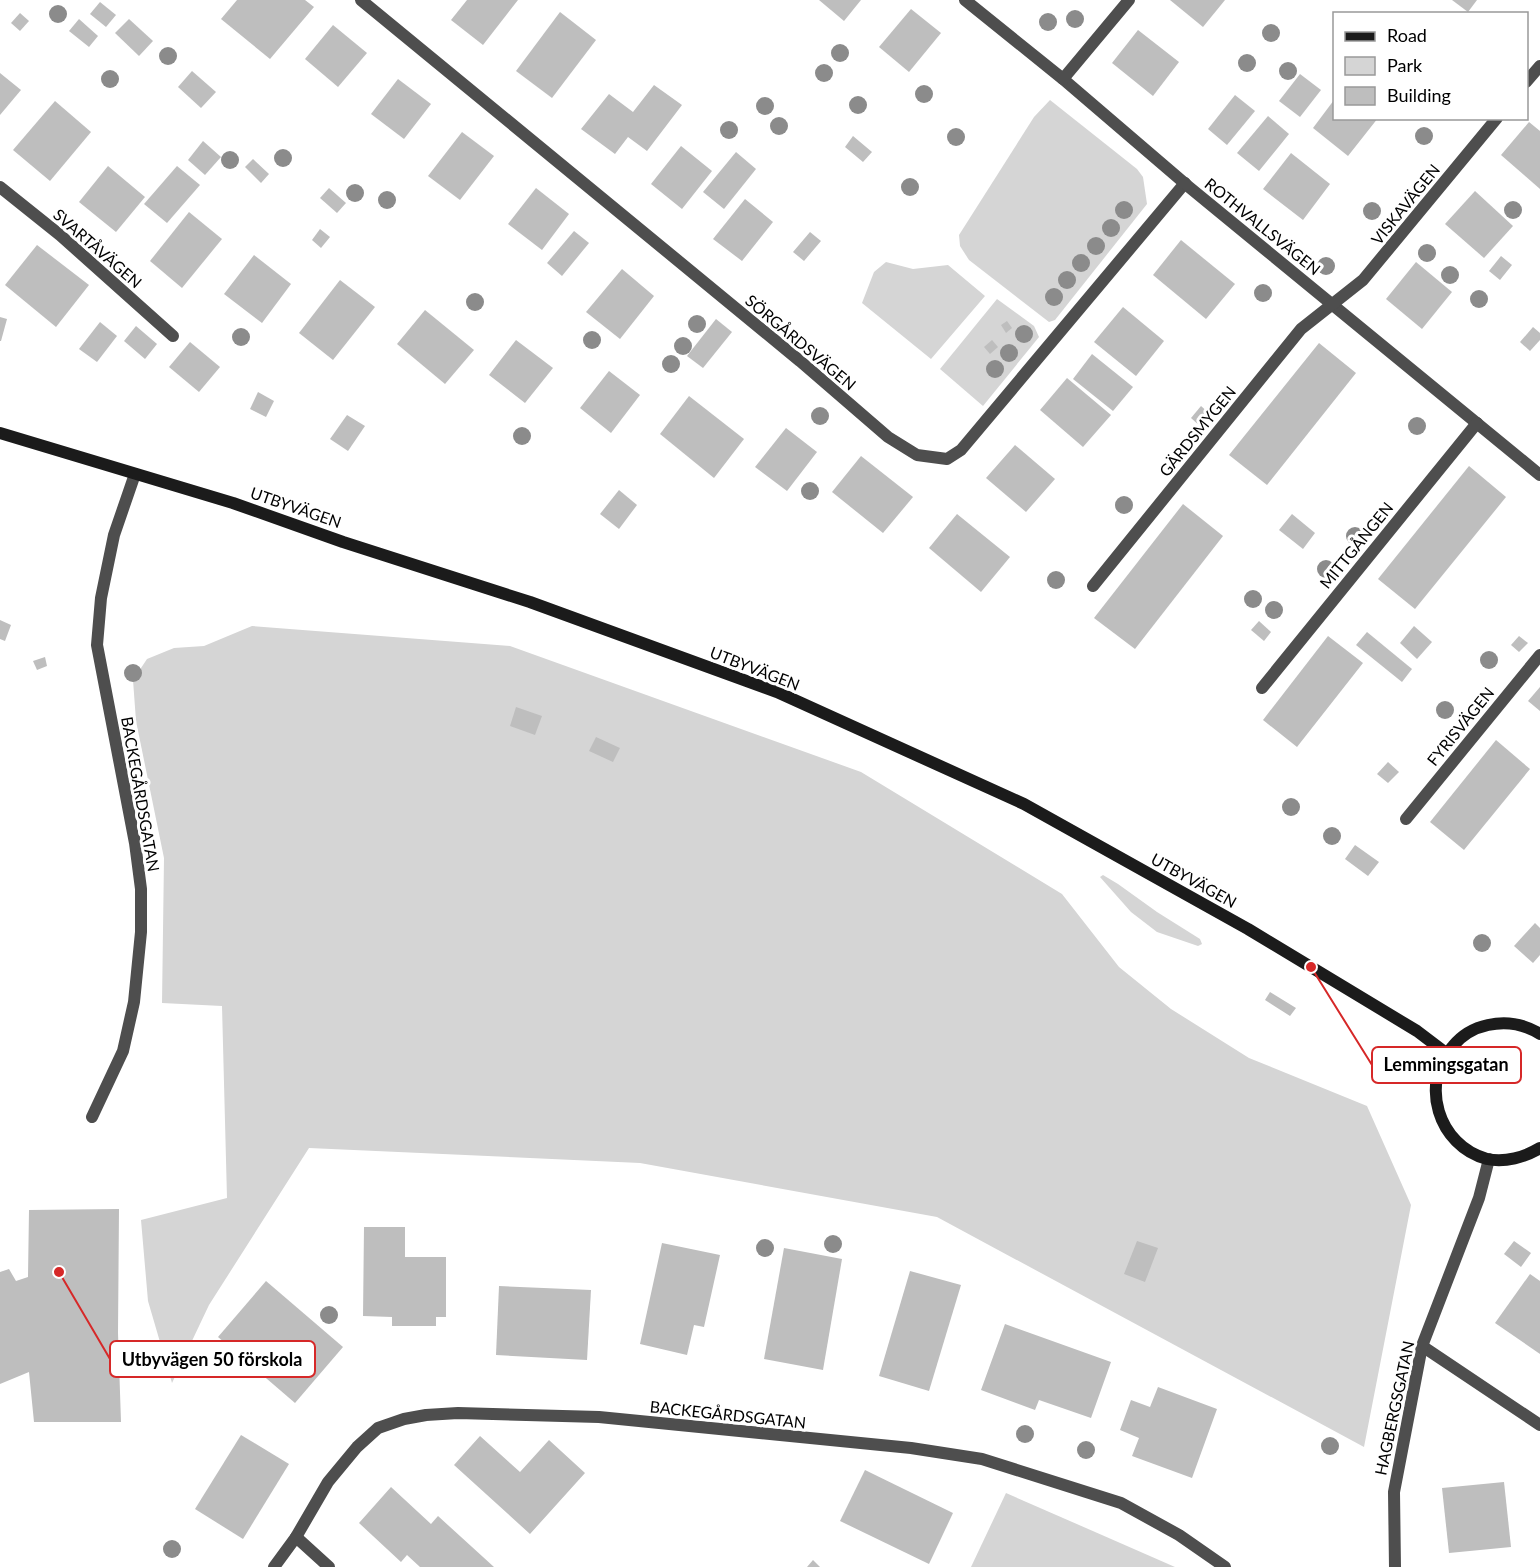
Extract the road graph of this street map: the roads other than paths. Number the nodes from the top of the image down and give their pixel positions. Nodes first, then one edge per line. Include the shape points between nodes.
1 (361, 0) edge
2 (965, 0) edge
3 (1129, 0) edge
4 (1540, 66) edge
5 (1063, 79) junction
6 (1528, 81) edge
7 (1495, 120) edge
8 (1185, 183) junction
9 (0, 187) edge
10 (1334, 305) junction
11 (173, 336) dead end
12 (1477, 423) junction
13 (0, 433) edge
14 (135, 474) junction
15 (1540, 475) edge
16 (1092, 586) dead end
17 (1540, 655) edge
18 (1262, 688) dead end
19 (1406, 819) dead end
20 (1540, 1034) edge
21 (1446, 1053) junction
22 (92, 1118) dead end
23 (1540, 1148) edge
24 (1489, 1159) junction
25 (1422, 1346) junction
26 (1540, 1425) edge
27 (296, 1537) junction
28 (274, 1567) edge
29 (329, 1567) edge
30 (1225, 1567) edge
31 (1395, 1567) edge

1 - 8 street, SÖRGÅRDSVÄGEN via 888,437 917,455 947,459 961,450
2 - 5 street, ROTHVALLSVÄGEN
3 - 5 street
4 - 6 street
5 - 8 street, ROTHVALLSVÄGEN
7 - 10 street, VISKAVÄGEN via 1363,280
8 - 10 street, ROTHVALLSVÄGEN
9 - 11 street, SVARTÅVÄGEN
10 - 12 street, ROTHVALLSVÄGEN
10 - 16 street, GÄRDSMYGEN via 1301,329
12 - 15 street, ROTHVALLSVÄGEN
12 - 18 street, MITTGÅNGEN
13 - 14 street, UTBYVÄGEN
14 - 21 street, UTBYVÄGEN via 530,602 777,692 1024,804 1248,929
14 - 22 street, BACKEGÅRDSGATAN via 114,535 101,598 97,645 135,843 141,932 134,1002 123,1051
17 - 19 street, FYRISVÄGEN
20 - 21 street via 1519,1024 1498,1023 1460,1038
21 - 24 street via 1435,1092 1438,1113 1447,1131 1462,1146
23 - 24 street via 1525,1156
24 - 25 street, HAGBERGSGATAN via 1479,1198
25 - 26 street
25 - 31 street, HAGBERGSGATAN via 1394,1492
27 - 28 street, BACKEGÅRDSGATAN
27 - 29 street
27 - 30 street, BACKEGÅRDSGATAN via 328,1482 378,1428 404,1419 458,1413 599,1417 911,1448 982,1459 1121,1503 1179,1535

